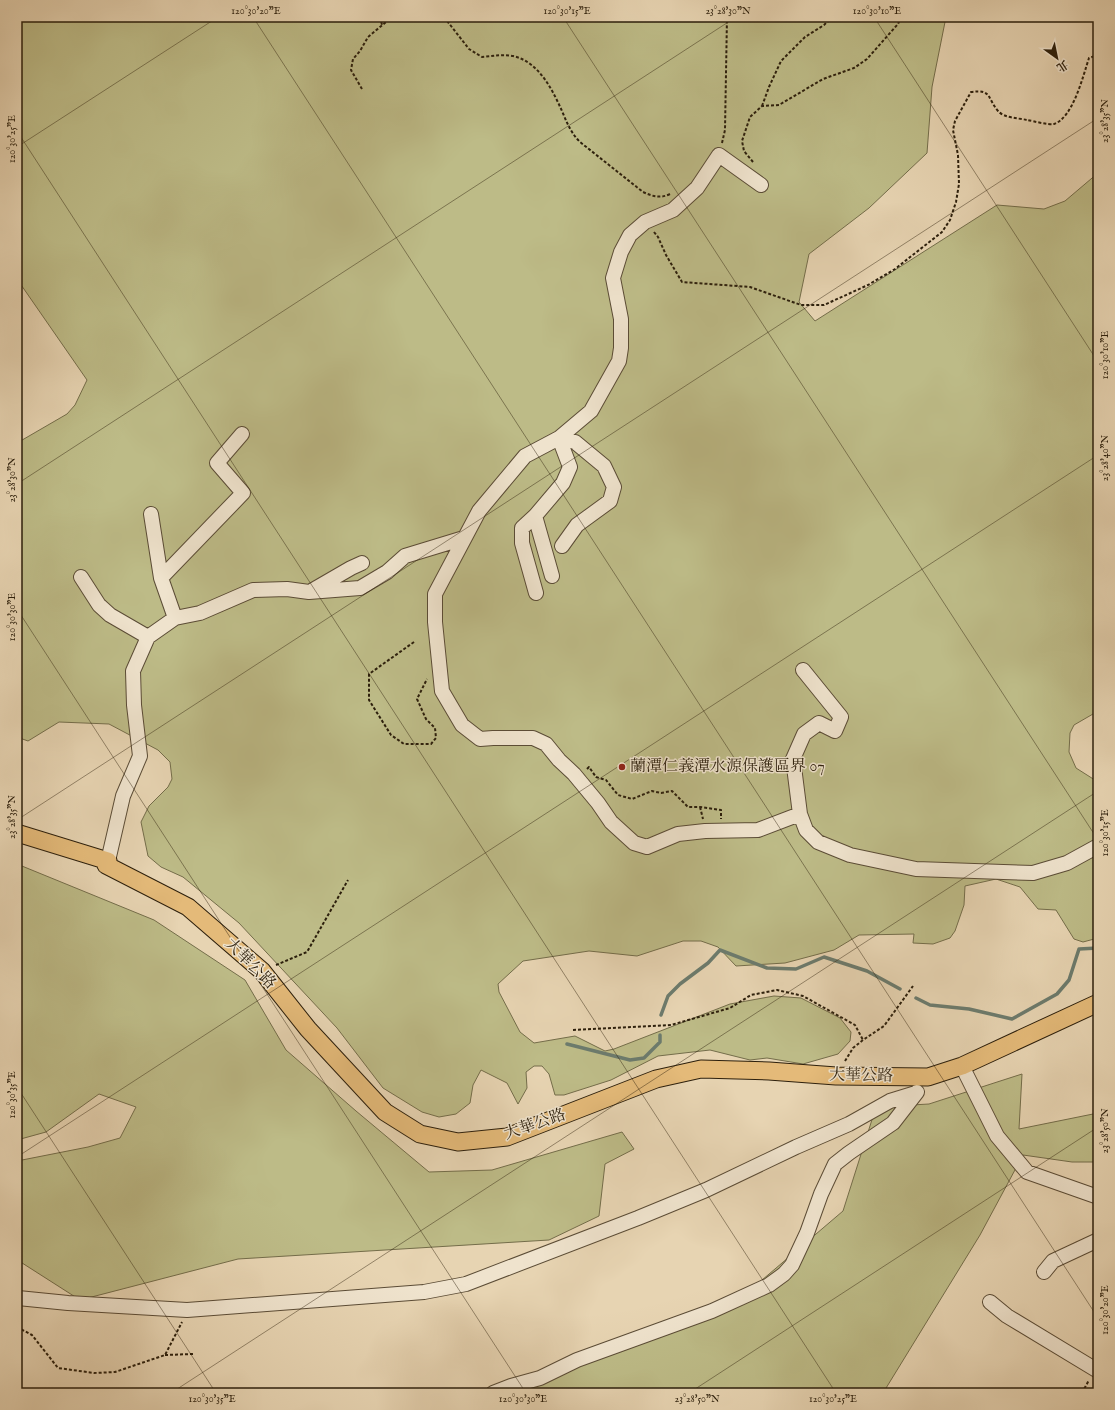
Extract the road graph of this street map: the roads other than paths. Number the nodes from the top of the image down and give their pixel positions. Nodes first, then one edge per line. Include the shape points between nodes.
1 (761, 185) dead end
2 (242, 434) dead end
3 (559, 438) junction
4 (151, 514) dead end
5 (535, 516) junction
6 (464, 538) junction
7 (562, 546) dead end
8 (362, 563) dead end
9 (552, 576) dead end
10 (81, 577) dead end
11 (161, 578) junction
12 (309, 592) junction
13 (536, 593) dead end
14 (175, 618) junction
15 (148, 637) junction
16 (802, 670) dead end
17 (800, 814) junction
18 (17, 833) edge
19 (1098, 846) edge
20 (108, 861) junction
21 (1098, 1003) edge
22 (962, 1066) junction
23 (928, 1077) junction
24 (916, 1093) junction
25 (1098, 1197) edge
26 (1098, 1240) edge
27 (1044, 1272) dead end
28 (18, 1298) edge
29 (990, 1302) dead end
30 (1098, 1371) edge
31 (493, 1393) edge

1 - 3 street via 719,156 697,188 673,210 645,222 630,235 621,252 613,278 620,319 619,361 591,411
2 - 11 street via 217,463 243,493
3 - 5 street via 570,467 563,483
3 - 6 street via 524,456 480,511
3 - 7 street via 575,442 604,466 614,487 610,501 577,525
4 - 11 street
5 - 9 street
5 - 13 street via 522,528 522,543
6 - 12 street via 405,556 387,572 360,588
6 - 17 street via 436,594 435,622 442,691 462,725 480,739 533,738 546,744 574,774 611,822 634,843 647,847 678,834 758,830
8 - 12 street
10 - 15 street via 99,605 110,616
11 - 14 street
12 - 14 street via 287,589 253,590 200,613
14 - 15 street
15 - 20 street via 133,671 140,756 123,796
16 - 17 street via 841,717 835,731 819,723 804,734 793,758
17 - 19 street via 806,830 818,842 850,855 916,869 1033,873 1067,862
18 - 20 main road, 大華公路
20 - 23 main road, 大華公路 via 106,865 188,907 262,971 308,1029 385,1112 420,1134 458,1142 507,1137 656,1079 701,1069 836,1076
21 - 22 main road, 大華公路
22 - 23 main road, 大華公路
22 - 25 street via 997,1136 1027,1172
23 - 24 street
24 - 28 street via 890,1101 848,1124 706,1190 466,1284 424,1292 187,1310
24 - 31 street via 893,1123 835,1164 792,1265 769,1285 712,1311 577,1360 540,1378
26 - 27 street via 1053,1261
29 - 30 street via 1007,1316

